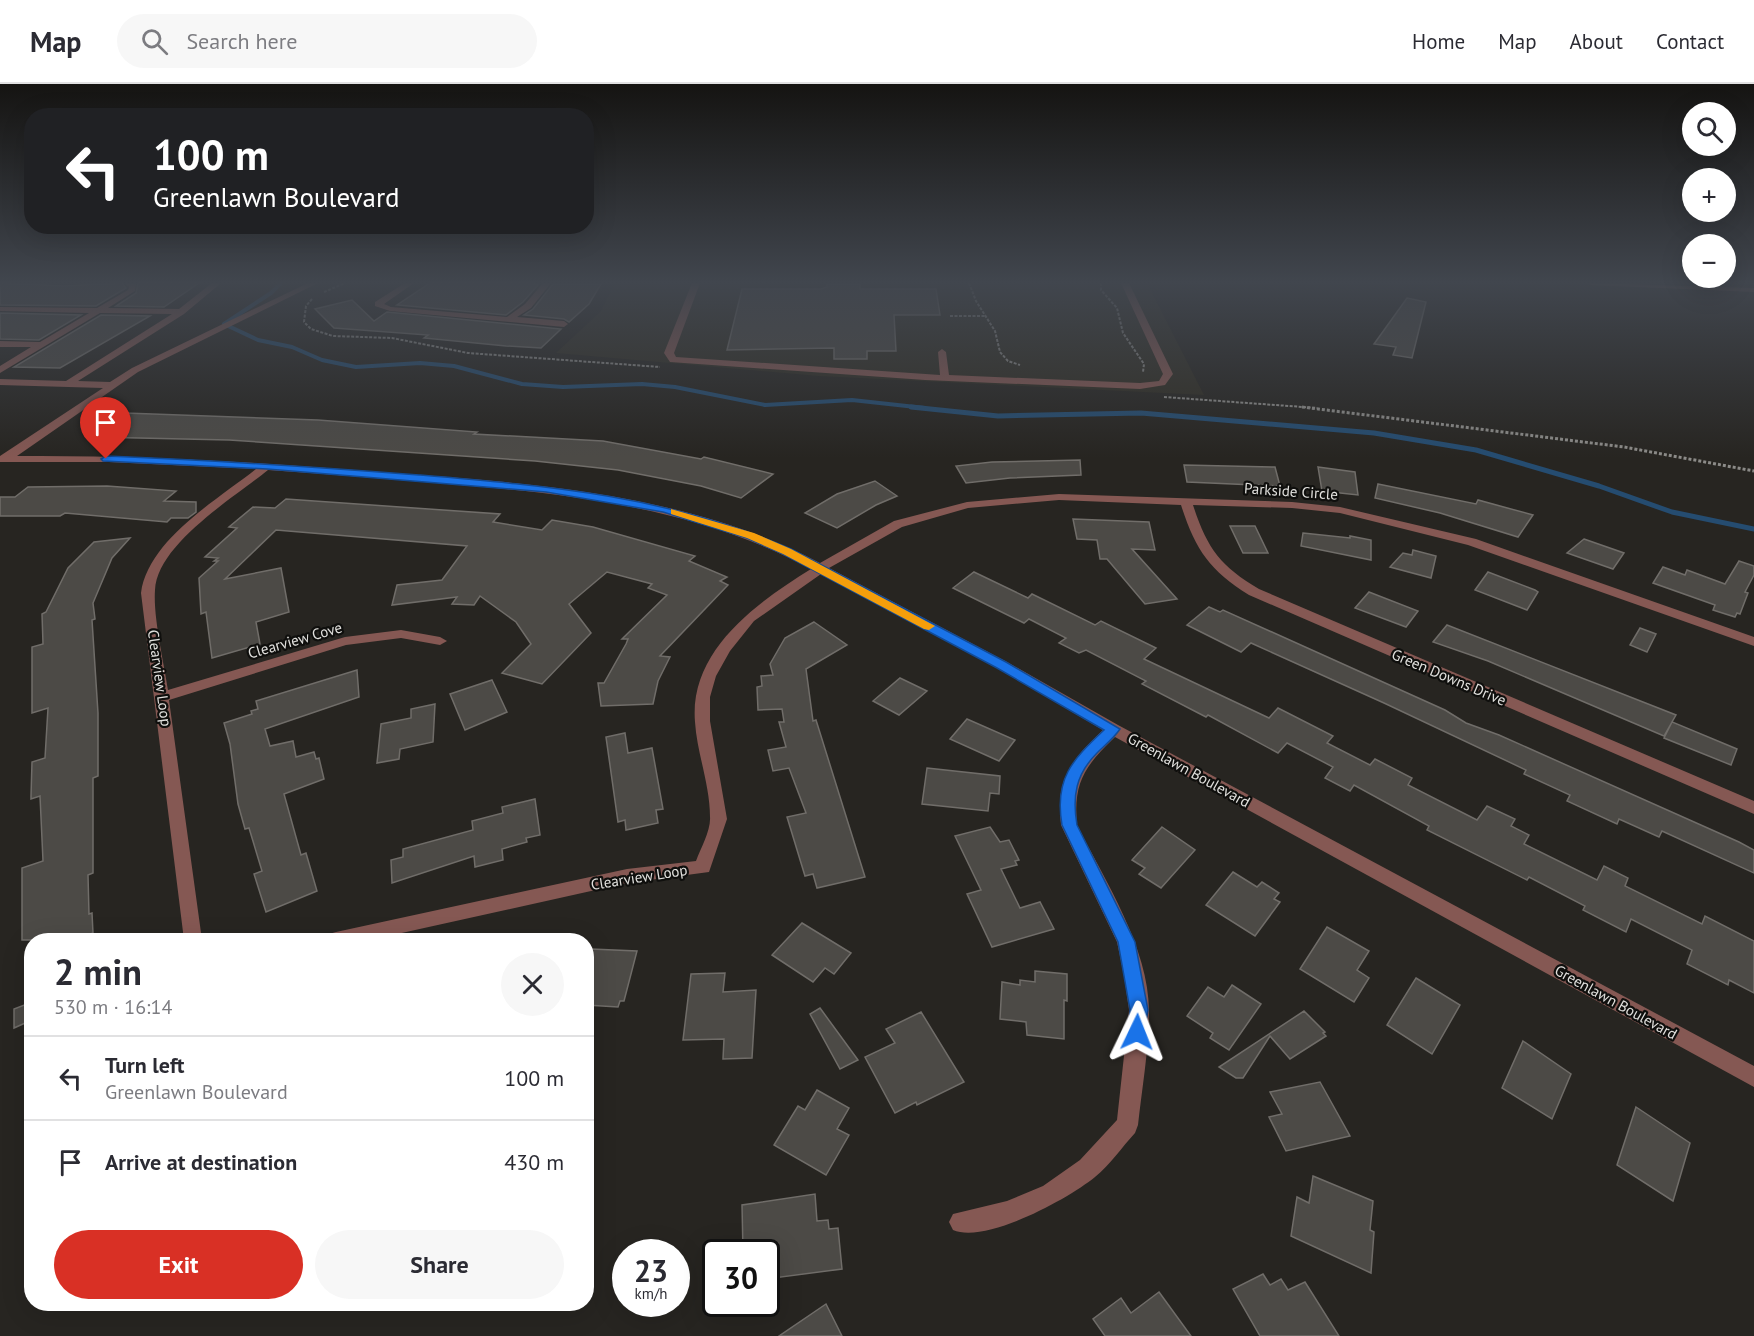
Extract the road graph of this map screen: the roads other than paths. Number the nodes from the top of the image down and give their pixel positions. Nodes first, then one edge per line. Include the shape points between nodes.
1 (48, 341) edge
2 (135, 341) edge
3 (189, 341) edge
4 (673, 341) edge
5 (1153, 341) edge
6 (0, 344) edge
7 (42, 345) junction
8 (942, 352) dead end
9 (0, 370) edge
10 (945, 378) junction
11 (0, 382) edge
12 (69, 383) junction
13 (109, 385) junction
14 (2, 460) edge
15 (267, 466) junction
16 (1186, 501) junction
17 (821, 569) junction
18 (440, 641) dead end
19 (1754, 642) edge
20 (163, 697) junction
21 (1113, 729) junction
22 (1754, 808) edge
23 (192, 933) edge
24 (368, 933) edge
25 (1754, 1077) edge
26 (961, 1222) dead end

1 - 7 street
2 - 12 street
3 - 13 street
4 - 10 street via 669,353 673,360
5 - 10 street via 1168,374 1162,383 1140,386
6 - 7 street
7 - 9 street
8 - 10 street
11 - 12 street
12 - 13 street
13 - 14 street
14 - 15 street, Greenlawn Boulevard via 106,459
15 - 17 street, Greenlawn Boulevard via 546,489 625,500 704,519
15 - 20 street, Clearview Loop via 177,540 157,562 148,593
16 - 17 street, Parkside Circle via 1059,497 967,504 898,524
16 - 19 street, Parkside Circle via 1340,510 1436,531
16 - 22 street, Green Downs Drive via 1203,550 1215,565 1254,592
17 - 21 street, Greenlawn Boulevard
17 - 24 street, Clearview Loop via 749,618 709,676 702,721 719,819 703,867 627,876
18 - 20 street, Clearview Cove via 401,634 345,641
20 - 23 street, Clearview Loop
21 - 25 street, Greenlawn Boulevard
21 - 26 street via 1080,761 1069,784 1066,808 1070,825 1126,942 1134,975 1139,1010 1127,1125 1088,1168 1051,1194 1007,1213

